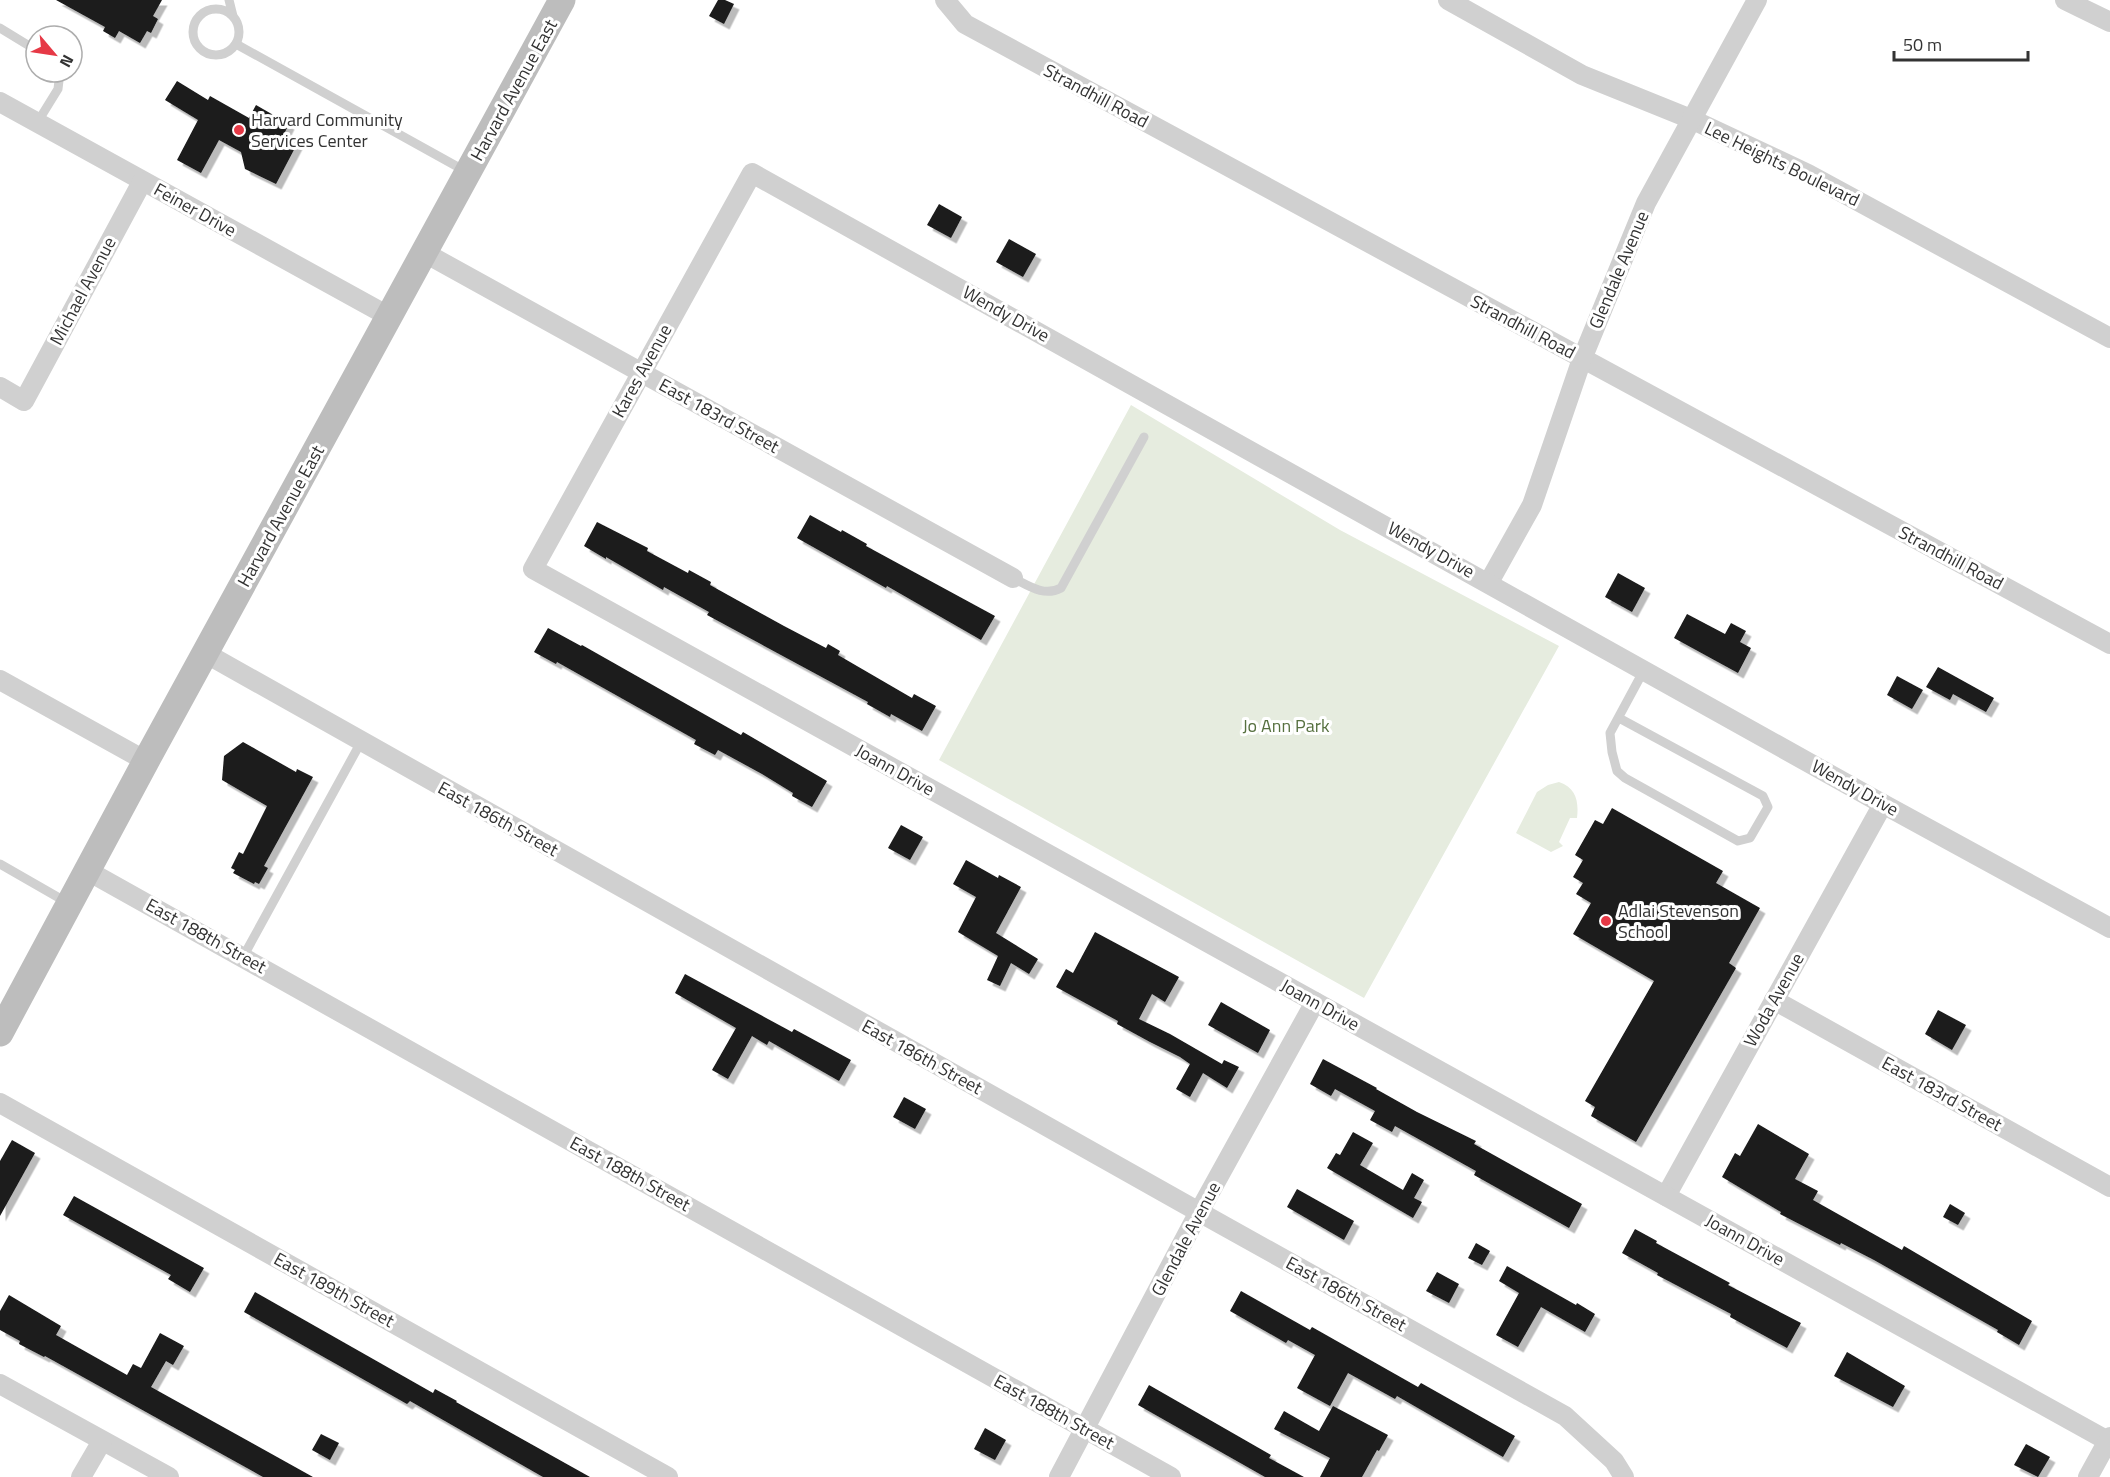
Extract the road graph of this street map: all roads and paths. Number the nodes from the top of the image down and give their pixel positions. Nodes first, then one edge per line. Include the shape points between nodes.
1 (229, 0) edge
2 (562, 0) edge
3 (945, 0) edge
4 (1448, 0) edge
5 (1757, 0) edge
6 (2065, 0) edge
7 (233, 16) junction
8 (2110, 22) edge
9 (0, 28) edge
10 (24, 43) edge
11 (236, 44) junction
12 (59, 84) edge
13 (0, 102) edge
14 (1691, 119) junction
15 (37, 123) junction
16 (469, 173) junction
17 (752, 173) joint
18 (142, 182) junction
19 (425, 253) junction
20 (390, 317) junction
21 (2110, 338) edge
22 (1582, 359) junction
23 (641, 373) junction
24 (0, 387) edge
25 (1144, 437) dead end
26 (533, 568) joint
27 (1013, 578) joint
28 (1489, 582) junction
29 (2110, 644) edge
30 (205, 653) junction
31 (1644, 670) junction
32 (0, 680) edge
33 (1619, 718) junction
34 (361, 742) junction
35 (146, 761) junction
36 (1883, 804) junction
37 (0, 864) edge
38 (88, 871) junction
39 (70, 904) junction
40 (2110, 928) edge
41 (243, 957) junction
42 (1774, 1000) junction
43 (1315, 1002) junction
44 (4, 1017) edge
45 (0, 1102) edge
46 (2110, 1187) edge
47 (1666, 1196) junction
48 (1199, 1212) junction
49 (0, 1384) edge
50 (1085, 1429) junction
51 (2109, 1439) edge
52 (102, 1441) junction
53 (81, 1477) edge
54 (169, 1477) edge
55 (668, 1477) edge
56 (1059, 1477) edge
57 (1171, 1477) edge
58 (1624, 1477) edge
59 (2088, 1477) edge

1 - 7 lane
2 - 16 main road, Harvard Avenue East
3 - 22 street, Strandhill Road via 965,24
4 - 14 street, Lee Heights Boulevard via 1582,75
5 - 14 street, Glendale Avenue
6 - 8 street
7 - 11 lane via 239,30
7 - 11 lane via 221,9 206,11 195,21 193,36 201,50 216,55
9 - 10 lane
11 - 16 lane
12 - 15 lane
13 - 15 street, Feiner Drive
14 - 21 street, Lee Heights Boulevard via 1808,174
14 - 22 street, Glendale Avenue via 1646,203
15 - 18 street, Feiner Drive
16 - 19 main road, Harvard Avenue East
17 - 23 street, Kares Avenue
17 - 28 street, Wendy Drive
18 - 20 street, Feiner Drive
18 - 24 street, Michael Avenue via 24,400
19 - 20 main road, Harvard Avenue East
19 - 23 street, East 183rd Street
20 - 30 main road, Harvard Avenue East
22 - 28 street, Glendale Avenue via 1532,505
22 - 29 street, Strandhill Road
23 - 26 street, Kares Avenue
23 - 27 street, East 183rd Street
25 - 27 lane via 1061,588 1039,591
26 - 43 street, Joann Drive
28 - 31 street, Wendy Drive
30 - 34 street, East 186th Street
30 - 35 main road, Harvard Avenue East
31 - 33 lane
31 - 36 street, Wendy Drive
32 - 35 street
33 - 33 lane via 1610,733 1617,771 1738,841 1750,838 1768,807 1763,796
34 - 41 lane
34 - 48 street, East 186th Street
35 - 38 main road, Harvard Avenue East
36 - 40 street, Wendy Drive
36 - 42 street, Woda Avenue
37 - 39 lane
38 - 39 main road, Harvard Avenue East
38 - 41 street, East 188th Street
39 - 44 main road, Harvard Avenue East
41 - 50 street, East 188th Street
42 - 46 street, East 183rd Street
42 - 47 street, Woda Avenue
43 - 47 street, Joann Drive
43 - 48 street, Glendale Avenue
45 - 55 street, East 189th Street
47 - 51 street, Joann Drive
48 - 50 street, Glendale Avenue
48 - 58 street, East 186th Street via 1565,1416 1614,1461
49 - 52 street
50 - 56 street, Glendale Avenue
50 - 57 street, East 188th Street
51 - 59 street
52 - 53 street
52 - 54 street

